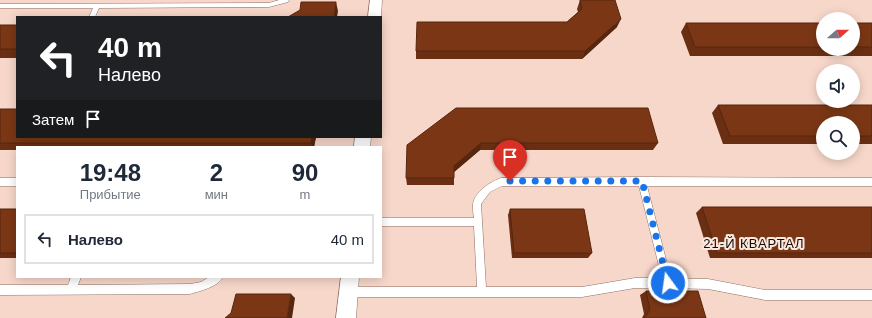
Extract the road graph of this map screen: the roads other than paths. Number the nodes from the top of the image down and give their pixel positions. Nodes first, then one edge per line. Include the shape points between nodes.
1 (286, 0) edge
2 (376, 0) edge
3 (184, 3) edge
4 (0, 6) edge
5 (97, 6) junction
6 (92, 16) edge
7 (375, 16) edge
8 (642, 181) junction
9 (0, 182) edge
10 (16, 182) edge
11 (872, 182) edge
12 (382, 222) edge
13 (478, 222) junction
14 (76, 278) edge
15 (216, 278) edge
16 (668, 283) junction
17 (349, 284) edge
18 (0, 290) edge
19 (71, 290) junction
20 (482, 292) junction
21 (872, 295) edge
22 (346, 318) edge

1 - 3 lane via 269,5
2 - 7 street
3 - 5 lane
4 - 5 lane
5 - 6 lane
8 - 11 lane
8 - 13 lane via 501,182 481,196 477,203
8 - 16 lane
9 - 10 lane
12 - 13 lane
13 - 20 lane
14 - 19 lane
15 - 19 lane via 190,289
16 - 20 lane via 635,283 594,291
16 - 21 lane via 708,284 765,295
17 - 20 lane
17 - 22 street
18 - 19 lane

